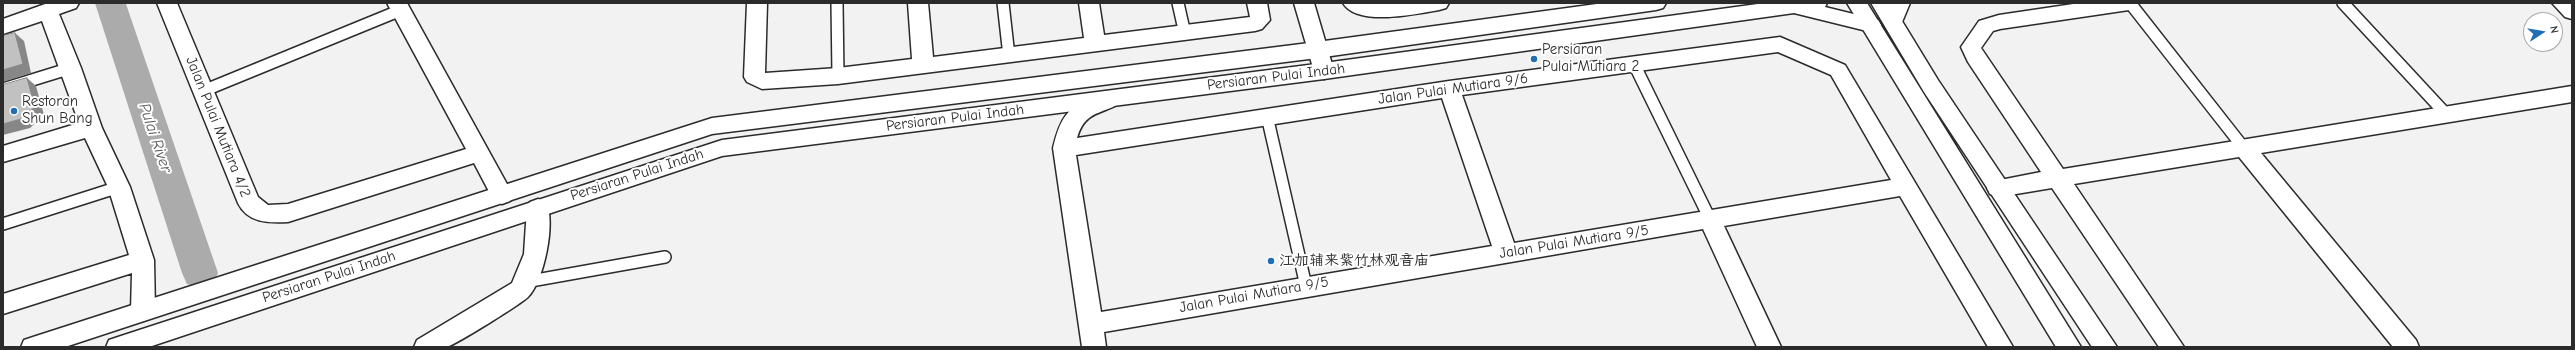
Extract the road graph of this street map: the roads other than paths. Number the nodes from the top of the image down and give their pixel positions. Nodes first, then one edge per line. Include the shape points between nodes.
1 (69, 3) edge
2 (167, 3) edge
3 (757, 3) edge
4 (837, 3) edge
5 (918, 3) edge
6 (1003, 3) edge
7 (1089, 3) edge
8 (1178, 3) edge
9 (1257, 3) edge
10 (1304, 3) edge
11 (1353, 3) edge
12 (1656, 3) edge
13 (1817, 3) edge
14 (1857, 3) edge
15 (1881, 3) edge
16 (2129, 3) edge
17 (2343, 3) edge
18 (2562, 3) edge
19 (1430, 4) edge
20 (1792, 6) junction
21 (399, 7) edge
22 (48, 11) junction
23 (1896, 12) edge
24 (2572, 12) edge
25 (1871, 25) junction
26 (3, 27) edge
27 (1185, 34) junction
28 (1095, 44) junction
29 (1317, 50) junction
30 (1009, 56) junction
31 (1634, 64) junction
32 (923, 65) junction
33 (71, 68) junction
34 (1324, 71) junction
35 (838, 76) junction
36 (3, 89) edge
37 (1449, 89) junction
38 (203, 91) junction
39 (2572, 94) edge
40 (1113, 98) junction
41 (2445, 113) junction
42 (1267, 116) junction
43 (91, 128) junction
44 (2243, 147) junction
45 (1064, 148) junction
46 (480, 153) junction
47 (3, 154) edge
48 (2058, 178) junction
49 (624, 180) junction
50 (1906, 186) junction
51 (119, 187) junction
52 (1998, 188) junction
53 (502, 194) junction
54 (538, 208) junction
55 (1710, 219) junction
56 (3, 224) edge
57 (1506, 253) junction
58 (665, 257) dead end
59 (384, 258) junction
60 (142, 260) junction
61 (525, 282) junction
62 (1306, 286) junction
63 (3, 304) edge
64 (143, 311) junction
65 (1090, 324) junction
66 (142, 343) edge
67 (33, 347) edge
68 (118, 347) edge
69 (426, 347) edge
70 (1094, 347) edge
71 (1768, 347) edge
72 (2001, 347) edge
73 (2069, 347) edge
74 (2105, 347) edge
75 (2172, 347) edge
76 (2407, 347) edge

1 - 22 street
2 - 38 street, Jalan Pulai Mutiara 4/2
3 - 35 street via 754,77 762,81
4 - 35 lane
5 - 32 street
6 - 30 lane
7 - 28 street
8 - 27 lane
9 - 27 street via 1260,20 1255,24
10 - 29 street
11 - 19 street via 1360,7 1387,10
12 - 29 street, Persiaran Pulai Indah
13 - 20 street, Persiaran Pulai Indah
14 - 25 street
15 - 23 street
16 - 44 lane
16 - 48 street via 1999,22 1986,26 1971,47 1975,57
17 - 41 lane
18 - 24 street
20 - 25 street
20 - 34 street, Persiaran Pulai Indah
21 - 38 lane
21 - 46 street
22 - 26 street
22 - 33 street
23 - 52 street via 1931,86
25 - 73 street
27 - 28 street
28 - 30 street
29 - 34 street
29 - 53 street, Persiaran Pulai Indah via 722,124
30 - 32 street
31 - 37 street, Jalan Pulai Mutiara 9/6
31 - 50 street, Jalan Pulai Mutiara 9/6 via 1780,44 1838,70
31 - 55 lane
32 - 35 street
33 - 36 lane
33 - 43 street
34 - 40 street, Persiaran Pulai Indah
37 - 42 street, Jalan Pulai Mutiara 9/6
37 - 57 street
38 - 46 street, Jalan Pulai Mutiara 4/2 via 249,203 264,214 288,213
39 - 41 street
40 - 45 street via 1089,107 1077,115 1069,125
40 - 49 street, Persiaran Pulai Indah via 722,148
41 - 44 street
42 - 45 street, Jalan Pulai Mutiara 9/6
42 - 62 lane
43 - 47 street
43 - 51 street
44 - 48 street
44 - 76 street
45 - 65 street
46 - 53 street
48 - 52 street
48 - 75 street
49 - 53 street via 534,196 512,197
49 - 54 street, Persiaran Pulai Indah
50 - 55 street, Jalan Pulai Mutiara 9/5
50 - 72 street
51 - 56 lane
51 - 60 street
52 - 74 street
53 - 59 street via 480,212
53 - 64 street, Persiaran Pulai Indah
54 - 59 street, Persiaran Pulai Indah
54 - 61 street via 537,240
55 - 57 street, Jalan Pulai Mutiara 9/5
55 - 71 street
57 - 62 street, Jalan Pulai Mutiara 9/5
58 - 61 lane
59 - 66 street, Persiaran Pulai Indah
60 - 63 street
60 - 64 street
61 - 69 street via 520,290
62 - 65 street, Jalan Pulai Mutiara 9/5
64 - 67 street, Persiaran Pulai Indah
65 - 70 street
66 - 68 street, Persiaran Pulai Indah

